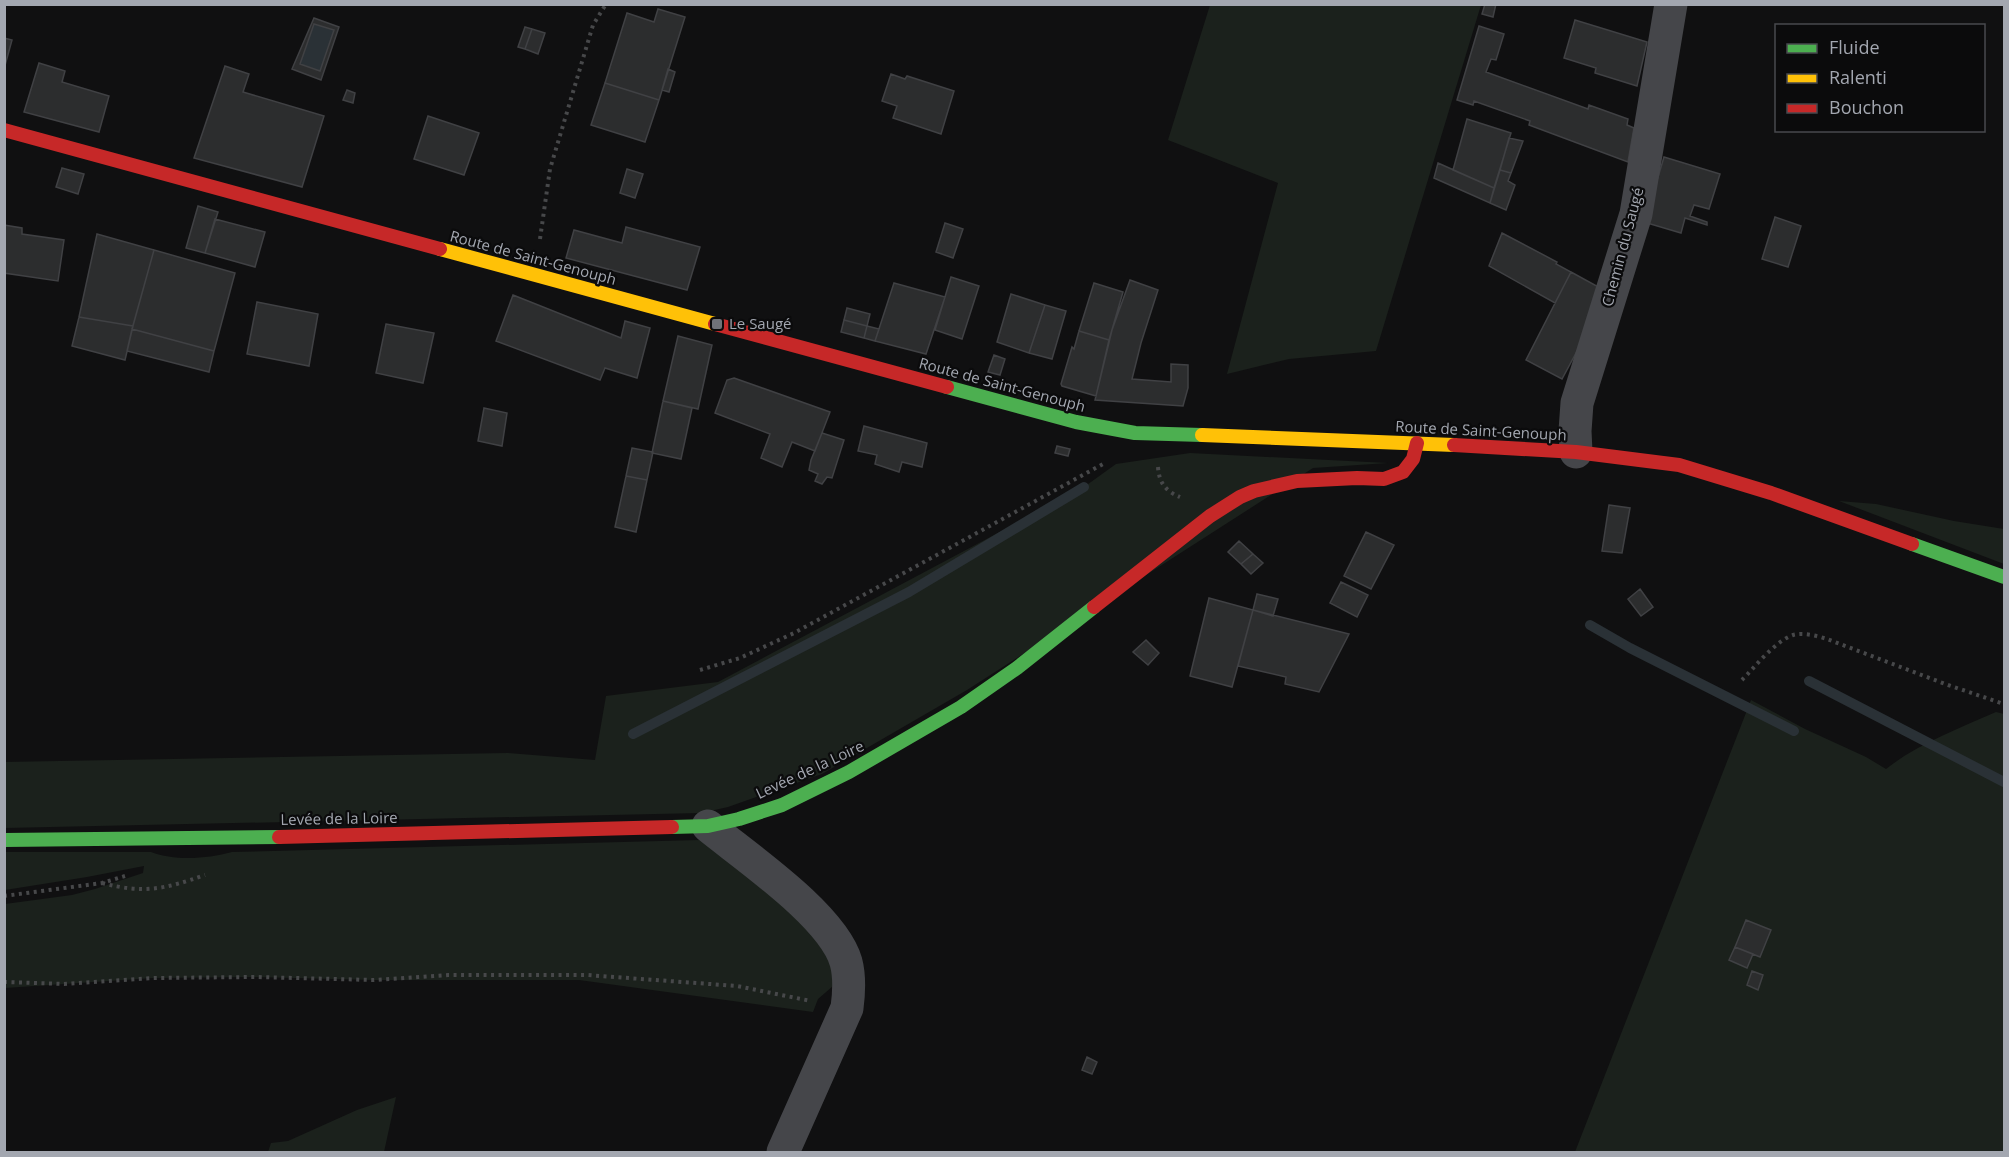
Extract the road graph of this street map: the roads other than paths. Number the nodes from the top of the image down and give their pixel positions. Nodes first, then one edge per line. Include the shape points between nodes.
1 (1671, 4) edge
2 (4, 130) edge
3 (1417, 443) junction
4 (1576, 452) junction
5 (2004, 577) edge
6 (708, 826) junction
7 (4, 840) edge
8 (783, 1152) edge

1 - 4 street, Chemin du Saugé via 1636,214 1577,403
2 - 3 street, Route de Saint-Genouph via 1076,422 1135,433
3 - 4 street, Route de Saint-Genouph
3 - 6 street, Levée de la Loire via 1413,459 1403,472 1384,479 1297,481 1239,497 961,707 849,772 782,805
4 - 5 street, Route de Saint-Genouph via 1679,465 1771,493
6 - 7 street, Levée de la Loire
6 - 8 street via 827,927 846,961 847,1008

